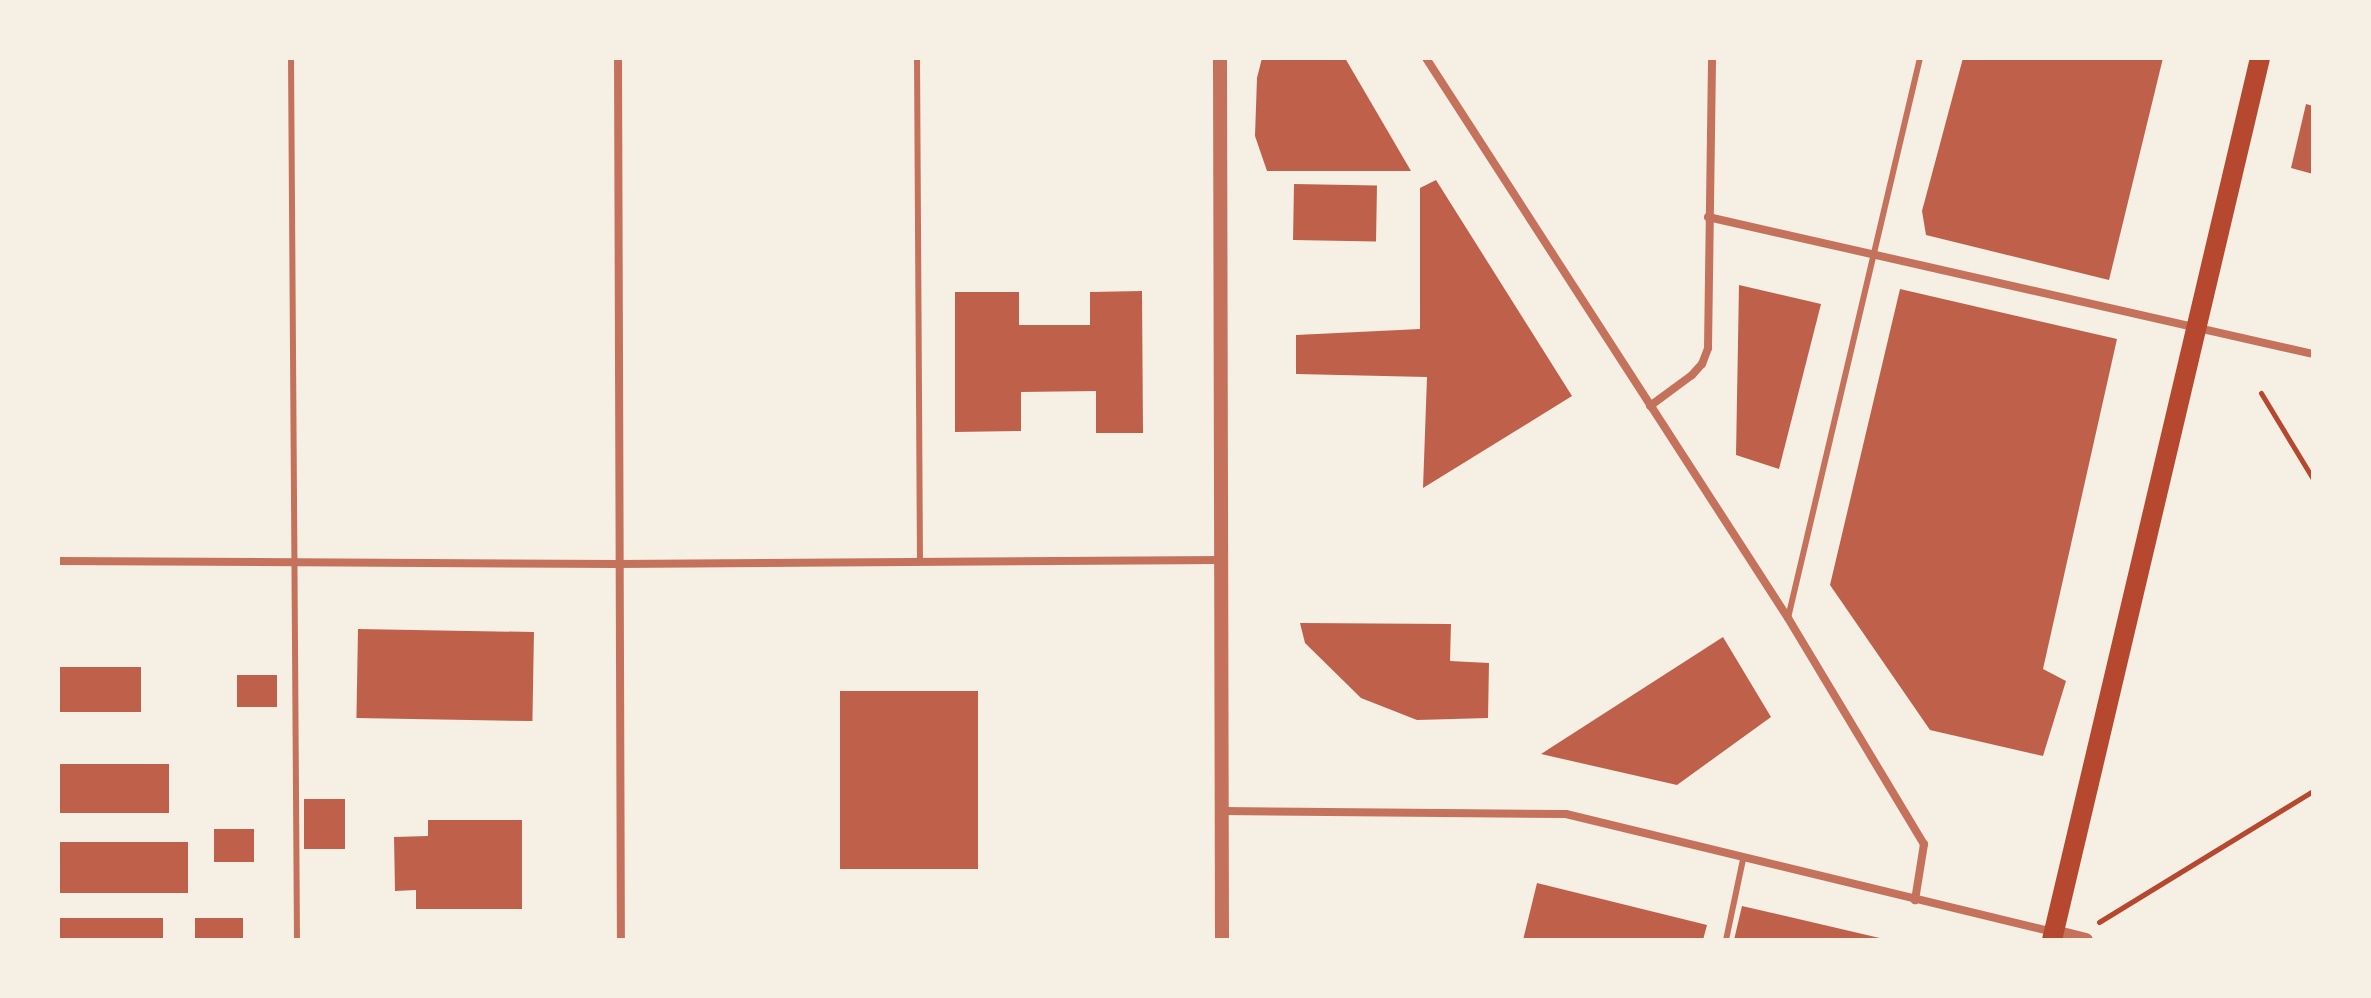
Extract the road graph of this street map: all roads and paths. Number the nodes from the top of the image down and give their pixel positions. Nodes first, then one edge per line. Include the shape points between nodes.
1 (291, 58) edge
2 (618, 58) edge
3 (917, 58) edge
4 (1220, 58) edge
5 (1426, 58) edge
6 (1712, 58) edge
7 (1920, 58) edge
8 (2260, 58) edge
9 (1708, 217) junction
10 (1873, 255) junction
11 (2195, 327) junction
12 (2313, 354) edge
13 (2261, 393) dead end
14 (1650, 406) junction
15 (2313, 479) edge
16 (1221, 560) junction
17 (58, 561) edge
18 (292, 562) junction
19 (920, 562) junction
20 (618, 564) junction
21 (1788, 618) junction
22 (2313, 791) edge
23 (1222, 811) junction
24 (1743, 859) junction
25 (1915, 900) junction
26 (2066, 937) edge
27 (297, 940) edge
28 (621, 940) edge
29 (1222, 940) edge
30 (1726, 940) edge

1 - 18 lane
2 - 20 street
3 - 19 lane
4 - 16 street
5 - 14 street
6 - 9 street
7 - 10 lane
8 - 11 main road
9 - 10 street
9 - 14 street via 1708,348 1692,375
10 - 11 street
10 - 21 lane
11 - 12 street
11 - 26 main road
13 - 15 path
14 - 21 street
16 - 19 street
16 - 23 street
17 - 18 street
18 - 20 street
18 - 27 lane
19 - 20 street
20 - 28 street
21 - 25 street via 1924,844
22 - 26 path
23 - 24 street via 1566,814
23 - 29 street
24 - 25 street
24 - 30 lane
25 - 26 street

